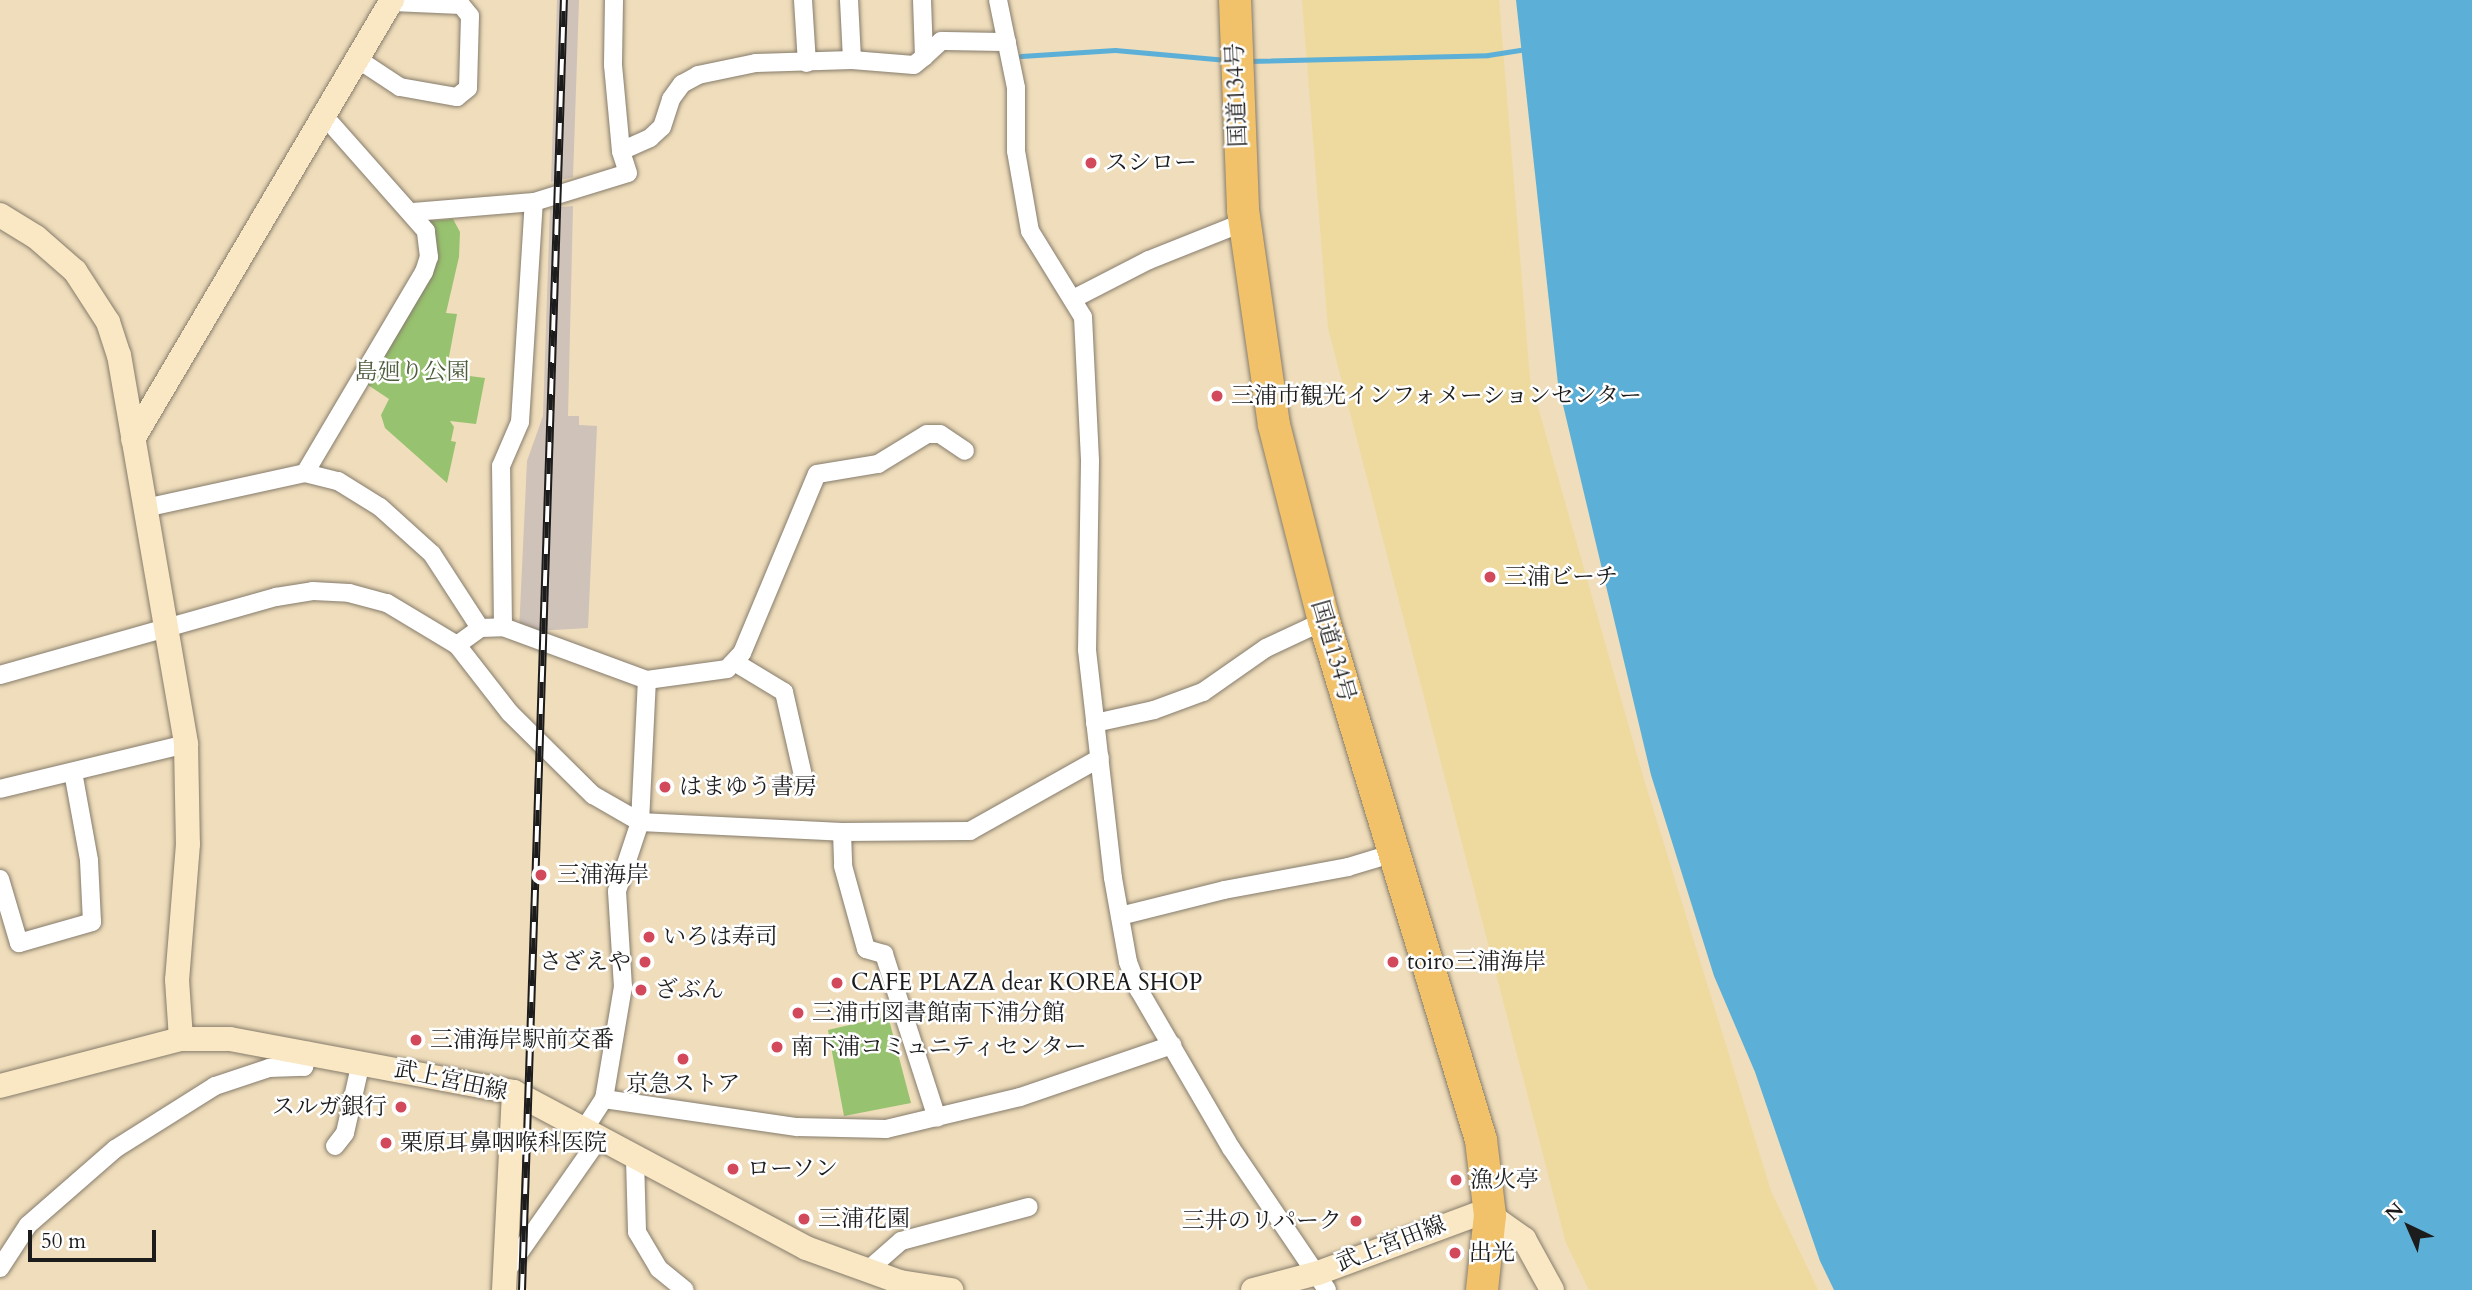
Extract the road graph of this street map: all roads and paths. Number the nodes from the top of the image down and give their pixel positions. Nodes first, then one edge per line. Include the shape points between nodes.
1 (614, 0) edge
2 (803, 0) edge
3 (849, 0) edge
4 (922, 0) edge
5 (998, 0) edge
6 (1235, 0) edge
7 (392, 1) edge
8 (1007, 42) junction
9 (924, 57) junction
10 (359, 60) junction
11 (852, 60) junction
12 (807, 63) junction
13 (326, 118) junction
14 (621, 151) junction
15 (534, 202) junction
16 (413, 212) junction
17 (0, 215) edge
18 (1244, 222) junction
19 (1075, 298) junction
20 (133, 439) junction
21 (965, 451) dead end
22 (304, 473) junction
23 (145, 508) junction
24 (1324, 621) junction
25 (164, 628) junction
26 (480, 628) junction
27 (503, 628) junction
28 (457, 645) junction
29 (736, 663) junction
30 (0, 675) edge
31 (646, 680) junction
32 (1095, 723) junction
33 (186, 744) junction
34 (1100, 758) junction
35 (73, 772) junction
36 (804, 780) dead end
37 (0, 789) edge
38 (640, 822) junction
39 (842, 832) junction
40 (1394, 853) junction
41 (0, 879) edge
42 (1119, 916) junction
43 (181, 1039) junction
44 (1172, 1045) junction
45 (309, 1051) junction
46 (361, 1062) junction
47 (0, 1086) edge
48 (514, 1093) junction
49 (604, 1099) junction
50 (937, 1118) junction
51 (591, 1136) junction
52 (335, 1146) dead end
53 (635, 1159) junction
54 (1029, 1207) dead end
55 (1490, 1215) junction
56 (0, 1268) edge
57 (868, 1270) junction
58 (1322, 1281) edge
59 (501, 1284) edge
60 (685, 1290) edge
61 (951, 1290) edge
62 (1253, 1290) edge
63 (1482, 1290) edge
64 (1552, 1290) edge

1 - 14 street via 613,65
2 - 12 street
3 - 11 street
4 - 9 street
5 - 8 street
6 - 18 highway, 国道134号 via 1234,79
7 - 10 street
7 - 10 street via 461,5 470,16 468,88 457,97 400,87
8 - 9 street via 941,41
8 - 19 street via 1016,88 1016,151 1030,231
9 - 11 street via 914,65
10 - 13 street
11 - 12 street
12 - 14 street via 756,62 698,75 682,84 671,99 662,127
13 - 16 street
13 - 20 street
14 - 15 street via 628,173
15 - 16 street
15 - 27 street via 520,422 501,466
16 - 22 street via 428,242 424,272
17 - 20 street via 55,252 75,271 101,309 119,355
18 - 19 street via 1149,260
18 - 24 highway, 国道134号 via 1283,471
19 - 32 street via 1087,345 1087,636
20 - 23 street
21 - 29 street via 940,434 927,434 878,464 817,474
22 - 23 street
22 - 26 street via 338,481 380,507 432,554
23 - 25 street
24 - 32 street via 1266,648 1203,692 1154,710
24 - 40 highway, 国道134号
25 - 28 street via 313,591 387,603
25 - 30 street
25 - 33 street
26 - 27 street
26 - 28 street
27 - 31 street
28 - 38 street via 510,713 593,795
29 - 31 street
29 - 36 street via 784,692
31 - 38 street
32 - 34 street
33 - 35 street
33 - 43 street via 189,795 177,980
34 - 39 street via 970,831
34 - 42 street
35 - 37 street
35 - 41 street via 89,860 92,922 19,943
38 - 39 street
38 - 49 street via 617,891 624,987
39 - 50 street via 844,866 866,949 884,954
40 - 42 street
40 - 55 highway, 国道134号 via 1481,1140
42 - 44 street via 1139,990
43 - 45 street, 武上宮田線 via 230,1039
43 - 47 street, 武上宮田線
44 - 50 street via 1020,1097
44 - 58 street via 1231,1148
45 - 46 street, 武上宮田線
45 - 56 street via 304,1067 269,1068 215,1086 115,1149 28,1225
46 - 48 street, 武上宮田線
46 - 52 street via 345,1133
48 - 51 street, 武上宮田線
48 - 59 street
49 - 50 street via 843,1130 886,1129
49 - 51 street
51 - 53 street, 武上宮田線
51 - 59 street
53 - 57 street, 武上宮田線 via 806,1248
53 - 60 street via 637,1232 659,1269
54 - 57 street via 901,1241
55 - 58 street, 武上宮田線 via 1457,1219
55 - 63 highway, 国道134号
55 - 64 street via 1524,1239
57 - 61 street, 武上宮田線 via 900,1282
58 - 62 street, 武上宮田線

